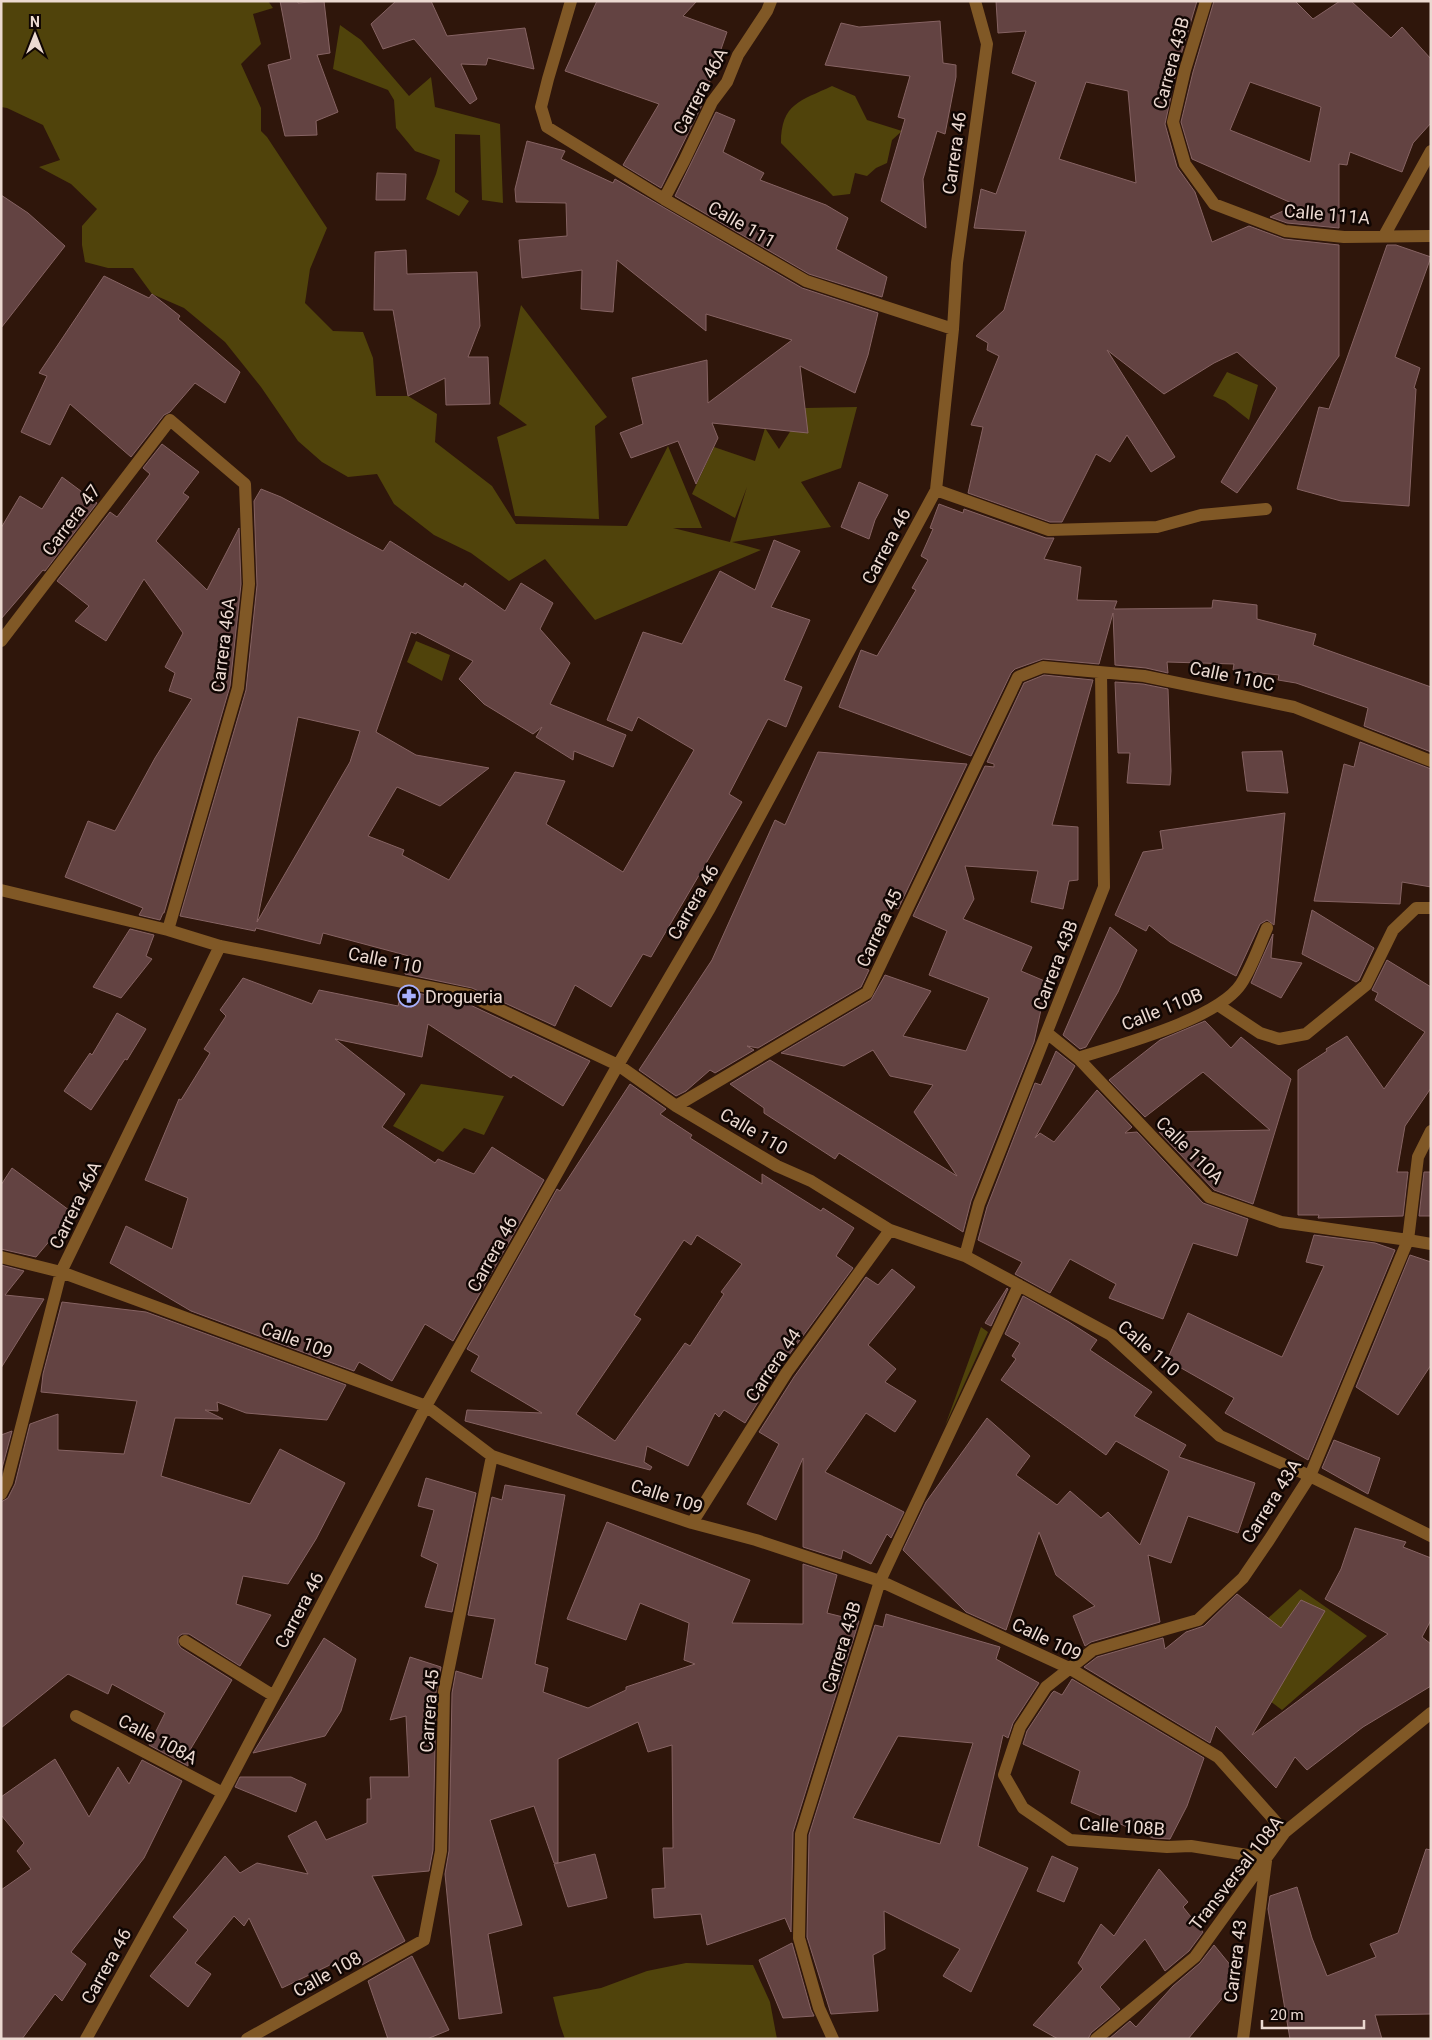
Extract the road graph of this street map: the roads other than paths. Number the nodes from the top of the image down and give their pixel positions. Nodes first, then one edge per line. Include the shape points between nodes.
1 (571, 1) edge
2 (771, 1) edge
3 (975, 1) edge
4 (1206, 1) edge
5 (1431, 151) edge
6 (1185, 164) joint
7 (664, 198) junction
8 (1384, 236) junction
9 (1431, 236) edge
10 (954, 329) junction
11 (170, 420) joint
12 (936, 490) junction
13 (1266, 509) dead end
14 (1, 641) edge
15 (1100, 673) junction
16 (1018, 677) joint
17 (1431, 761) edge
18 (1, 890) edge
19 (1431, 908) edge
20 (1267, 928) dead end
21 (168, 930) junction
22 (220, 946) junction
23 (1218, 1005) junction
24 (1047, 1033) junction
25 (1078, 1058) junction
26 (618, 1065) junction
27 (676, 1106) junction
28 (1431, 1131) edge
29 (890, 1230) junction
30 (1408, 1240) junction
31 (1431, 1244) edge
32 (965, 1256) junction
33 (1, 1257) edge
34 (61, 1272) junction
35 (1019, 1285) junction
36 (426, 1406) junction
37 (492, 1456) junction
38 (1310, 1476) junction
39 (1, 1494) edge
40 (692, 1523) junction
41 (1431, 1536) edge
42 (880, 1581) junction
43 (185, 1641) dead end
44 (1069, 1668) junction
45 (274, 1696) junction
46 (1431, 1713) edge
47 (76, 1716) dead end
48 (1004, 1774) joint
49 (223, 1793) junction
50 (1285, 1832) junction
51 (1266, 1858) junction
52 (424, 1940) joint
53 (86, 2039) edge
54 (247, 2039) edge
55 (833, 2039) edge
56 (1096, 2039) edge
57 (1242, 2039) edge

1 - 7 street, Calle 111 via 541,107 547,127
2 - 7 street, Carrera 46A via 738,55 727,82 712,102
3 - 10 street, Carrera 46 via 986,44 957,263
4 - 6 street, Carrera 43B via 1173,122
5 - 8 street
6 - 8 street, Calle 111A via 1214,204 1285,231 1344,237
7 - 10 street, Calle 111 via 806,281
8 - 9 street, Calle 111A
10 - 12 street, Carrera 46
11 - 14 street, Carrera 47
11 - 21 street, Carrera 46A via 245,484 249,584 238,688
12 - 13 street via 1049,530 1157,527 1202,515
12 - 26 street, Carrera 46 via 710,908
15 - 16 street, Calle 110C via 1043,668
15 - 17 street, Calle 110C via 1144,676 1294,707
15 - 24 street, Carrera 43B via 1104,887
16 - 27 street, Carrera 45 via 867,993
18 - 21 street, Calle 110
19 - 23 street, Calle 110B via 1416,908 1393,930 1366,985 1306,1034 1279,1039 1260,1033
20 - 23 street via 1241,985
21 - 22 street, Calle 110
22 - 26 street, Calle 110 via 469,995
22 - 34 street, Carrera 46A
23 - 25 street, Calle 110B via 1198,1017
24 - 25 street, Calle 110A
24 - 32 street, Carrera 43B via 979,1204
25 - 30 street, Calle 110A via 1209,1197 1281,1222
26 - 27 street, Calle 110
26 - 36 street, Carrera 46
27 - 29 street, Calle 110 via 777,1166 811,1181
28 - 30 street, Carrera 43A via 1418,1158
29 - 32 street, Calle 110
29 - 40 street, Carrera 44 via 787,1372
30 - 31 street, Calle 110A
30 - 38 street, Carrera 43A
32 - 35 street, Calle 110
33 - 34 street, Calle 109
34 - 36 street, Calle 109
34 - 39 street, Carrera 46A via 7,1482
35 - 38 street, Calle 110 via 1111,1335 1220,1436
35 - 42 street, Carrera 43B
36 - 37 street, Calle 109
36 - 45 street, Carrera 46
37 - 40 street, Calle 109
37 - 52 street, Carrera 45 via 444,1692 441,1852
38 - 41 street, Calle 110
38 - 44 street, Carrera 43A via 1242,1578 1198,1620 1093,1650
40 - 42 street, Calle 109 via 756,1540
42 - 44 street, Calle 109
42 - 55 street, Carrera 43B via 801,1834 799,1938 819,2008
43 - 45 street
44 - 48 street, Carrera 43A via 1046,1687 1020,1727
44 - 50 street, Calle 109 via 1218,1757
45 - 49 street, Carrera 46
46 - 50 street, Transversal 108A
47 - 49 street, Calle 108A
48 - 51 street, Calle 108B via 1023,1808 1070,1840 1167,1848 1191,1846
49 - 53 street, Carrera 46
50 - 51 street, Transversal 108A
51 - 56 street, Transversal 108A via 1195,1957
51 - 57 street, Carrera 43
52 - 54 street, Calle 108

